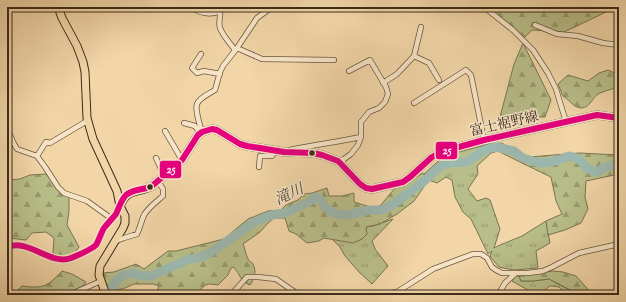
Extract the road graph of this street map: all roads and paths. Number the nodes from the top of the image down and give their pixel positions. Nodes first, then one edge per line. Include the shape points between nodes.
1 (58, 7) edge
2 (192, 7) edge
3 (225, 7) edge
4 (270, 7) edge
5 (484, 7) edge
6 (220, 11) junction
7 (535, 25) dead end
8 (421, 27) dead end
9 (619, 45) edge
10 (236, 49) junction
11 (201, 54) dead end
12 (414, 56) junction
13 (334, 60) dead end
14 (349, 71) dead end
15 (220, 74) junction
16 (439, 80) dead end
17 (383, 83) junction
18 (414, 103) dead end
19 (619, 118) edge
20 (87, 121) junction
21 (566, 122) junction
22 (184, 123) dead end
23 (7, 128) edge
24 (165, 131) dead end
25 (201, 133) junction
26 (361, 137) junction
27 (484, 140) junction
28 (275, 151) junction
29 (284, 152) junction
30 (37, 156) junction
31 (156, 158) dead end
32 (182, 160) junction
33 (338, 162) junction
34 (259, 168) dead end
35 (164, 175) junction
36 (158, 181) junction
37 (120, 206) junction
38 (112, 219) junction
39 (114, 242) junction
40 (619, 244) edge
41 (7, 247) edge
42 (516, 272) junction
43 (103, 288) edge
44 (296, 294) edge
45 (69, 295) edge
46 (231, 295) edge
47 (380, 295) edge
48 (498, 295) edge

1 - 20 main road via 83,62
2 - 6 street via 207,13
3 - 6 street
4 - 10 street via 257,18
5 - 21 street via 533,50 556,89
6 - 10 street via 220,28
7 - 9 street via 558,34
8 - 12 street
10 - 13 street via 262,59
10 - 15 street
11 - 15 street via 192,68 194,71
12 - 16 street via 429,63
12 - 17 street via 397,74
14 - 17 street via 370,60
15 - 25 street via 215,90 198,103
17 - 26 street via 388,94 385,102 369,112 361,122
18 - 27 street via 466,70 471,75
19 - 21 main road, 富士裾野線 via 597,115
20 - 30 street via 50,143 46,142
20 - 37 main road via 117,191
21 - 27 main road, 富士裾野線
22 - 25 street via 195,126
23 - 30 street via 17,149
24 - 32 street
25 - 28 main road, 富士裾野線 via 217,130 240,144
25 - 32 main road
26 - 29 street
26 - 33 street via 351,154
27 - 33 main road, 富士裾野線 via 441,152 403,182 372,189 360,184
28 - 29 main road, 富士裾野線
28 - 34 street via 272,156 260,156
29 - 33 main road, 富士裾野線 via 313,153
30 - 38 street via 64,193 87,202
31 - 35 street
32 - 35 main road
35 - 36 main road
36 - 37 main road via 148,188 130,192 123,198
36 - 39 street via 163,189 163,196 150,207 137,234
37 - 38 street
37 - 39 main road via 125,222
38 - 41 street via 104,228 96,245 69,259 60,259 22,246
39 - 43 main road via 100,266 99,275
40 - 42 street via 579,253 543,271
42 - 47 street via 502,273 492,267 482,254 473,254 433,269 397,292
42 - 48 street
43 - 45 street
44 - 46 street via 276,279 247,277

